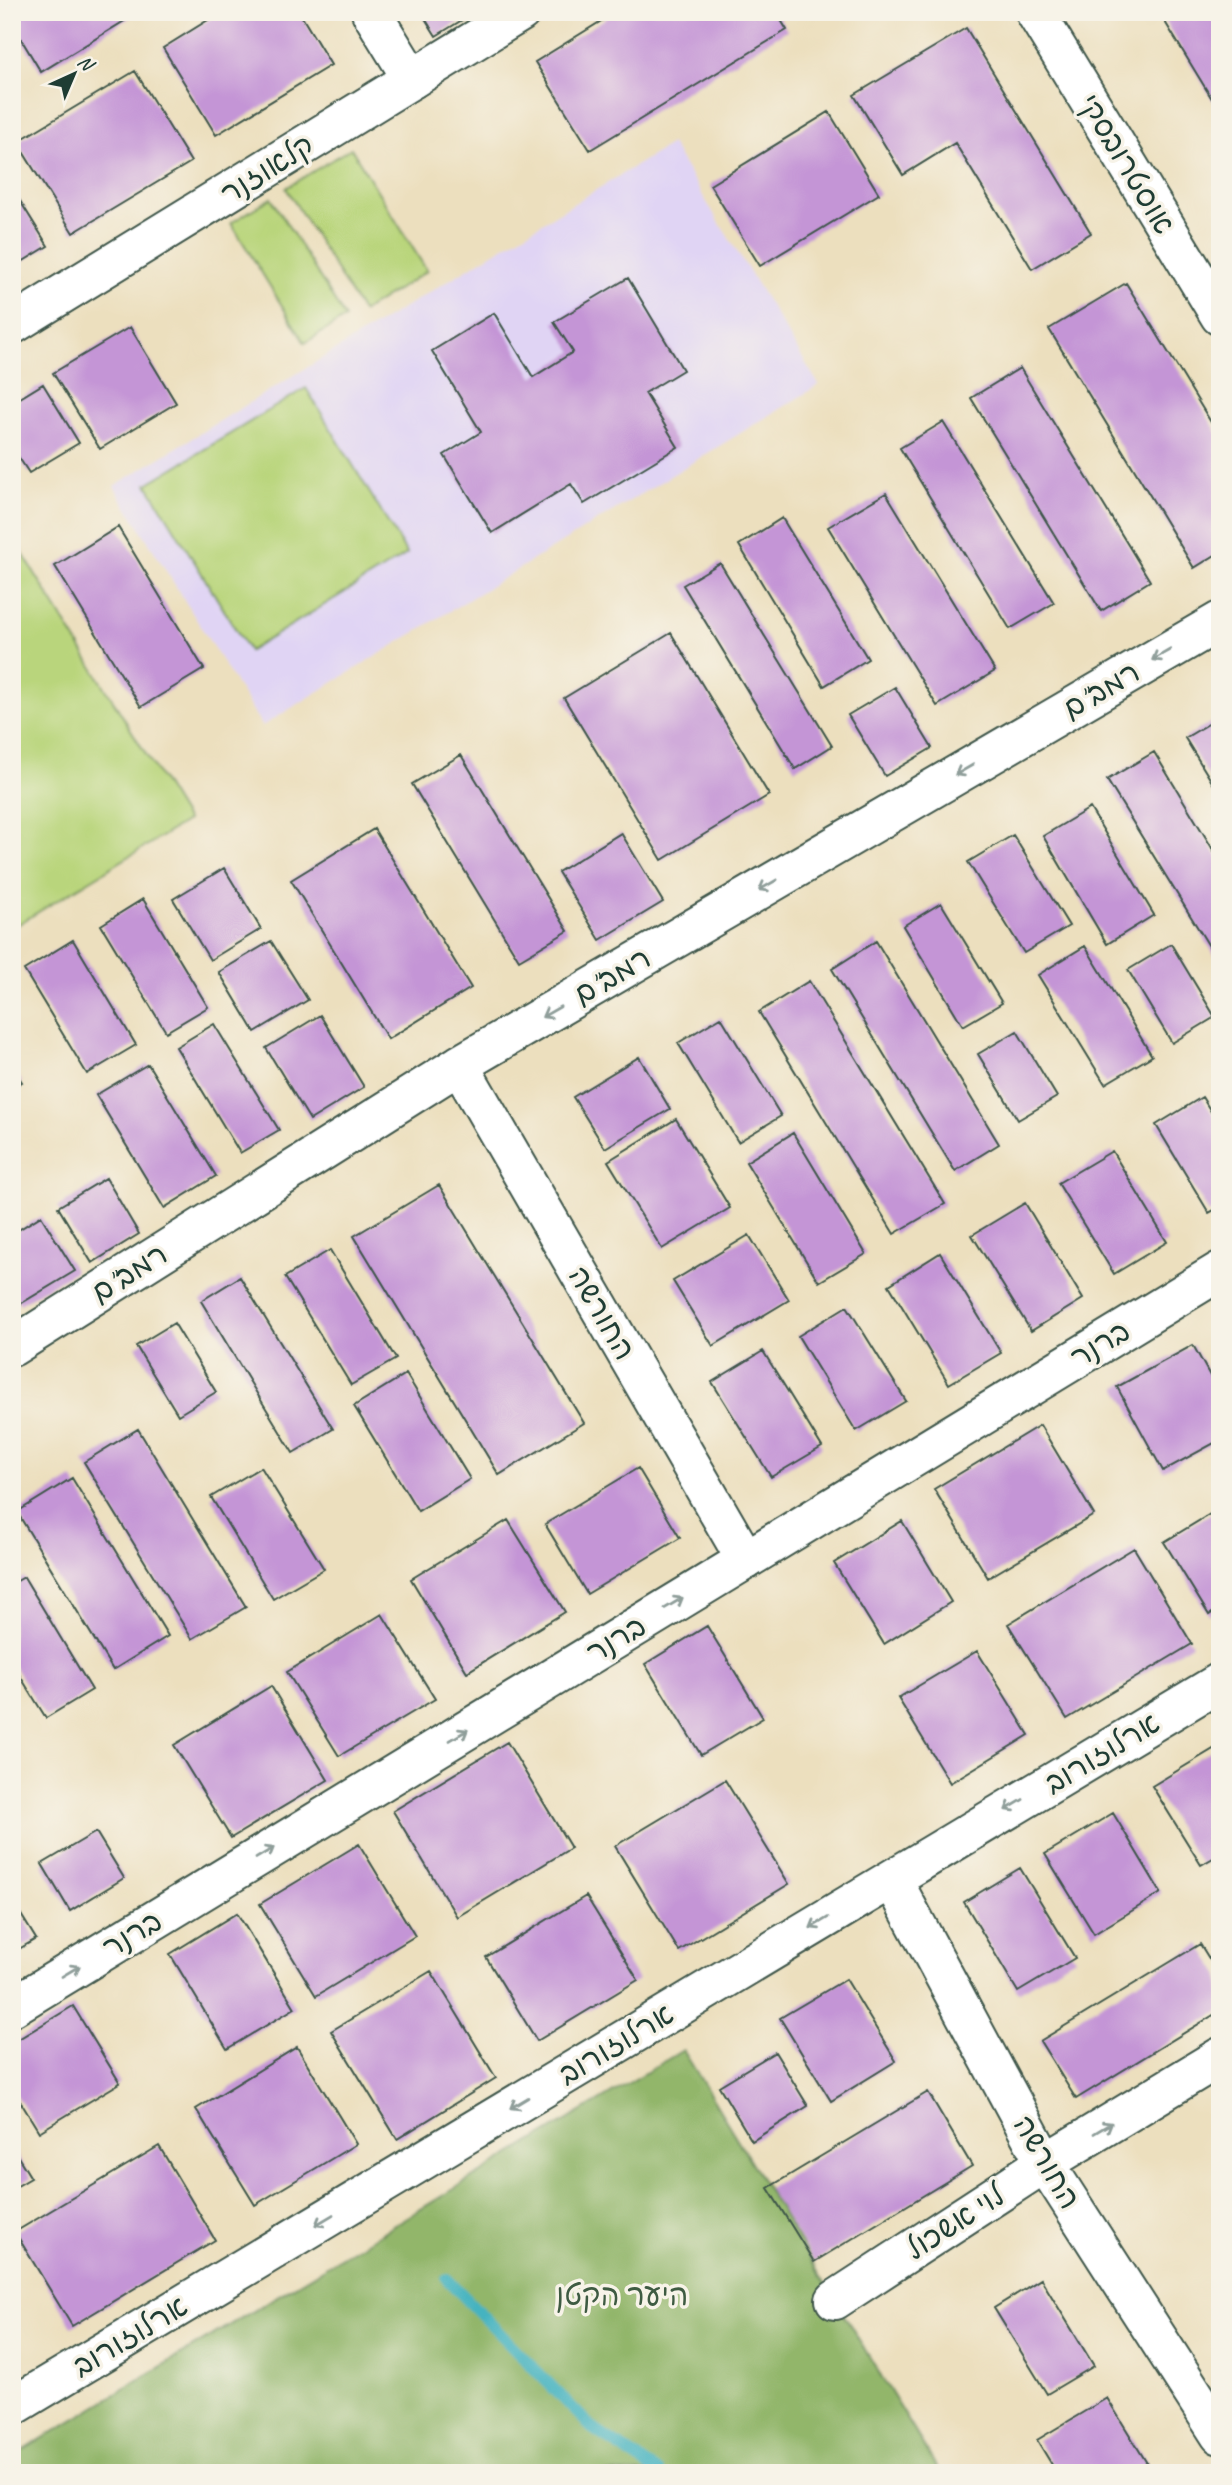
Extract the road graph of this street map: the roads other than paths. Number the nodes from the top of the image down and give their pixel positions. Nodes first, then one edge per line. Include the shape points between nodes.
1 (371, 12) edge
2 (521, 12) edge
3 (1035, 12) edge
4 (412, 79) junction
5 (1220, 316) edge
6 (12, 324) edge
7 (1220, 621) edge
8 (459, 1065) junction
9 (1220, 1271) edge
10 (12, 1347) edge
11 (746, 1560) junction
12 (1220, 1682) edge
13 (892, 1879) junction
14 (12, 2007) edge
15 (1220, 2057) edge
16 (1045, 2163) junction
17 (835, 2300) dead end
18 (12, 2407) edge
19 (1220, 2435) edge

1 - 4 street
2 - 4 street, קלאוזנר
3 - 5 street, אוסטרובסקי
4 - 6 street, קלאוזנר
7 -> 8 street, רמב"ם
8 - 10 street, רמב"ם
8 - 11 street, החורשה
9 - 11 street, ברנר
14 -> 11 street, ברנר
12 -> 13 street, ארלוזורוב
13 - 16 street, החורשה
13 -> 18 street, ארלוזורוב
16 -> 15 street, לוי אשכול
16 - 17 street, לוי אשכול
16 - 19 street, החורשה

